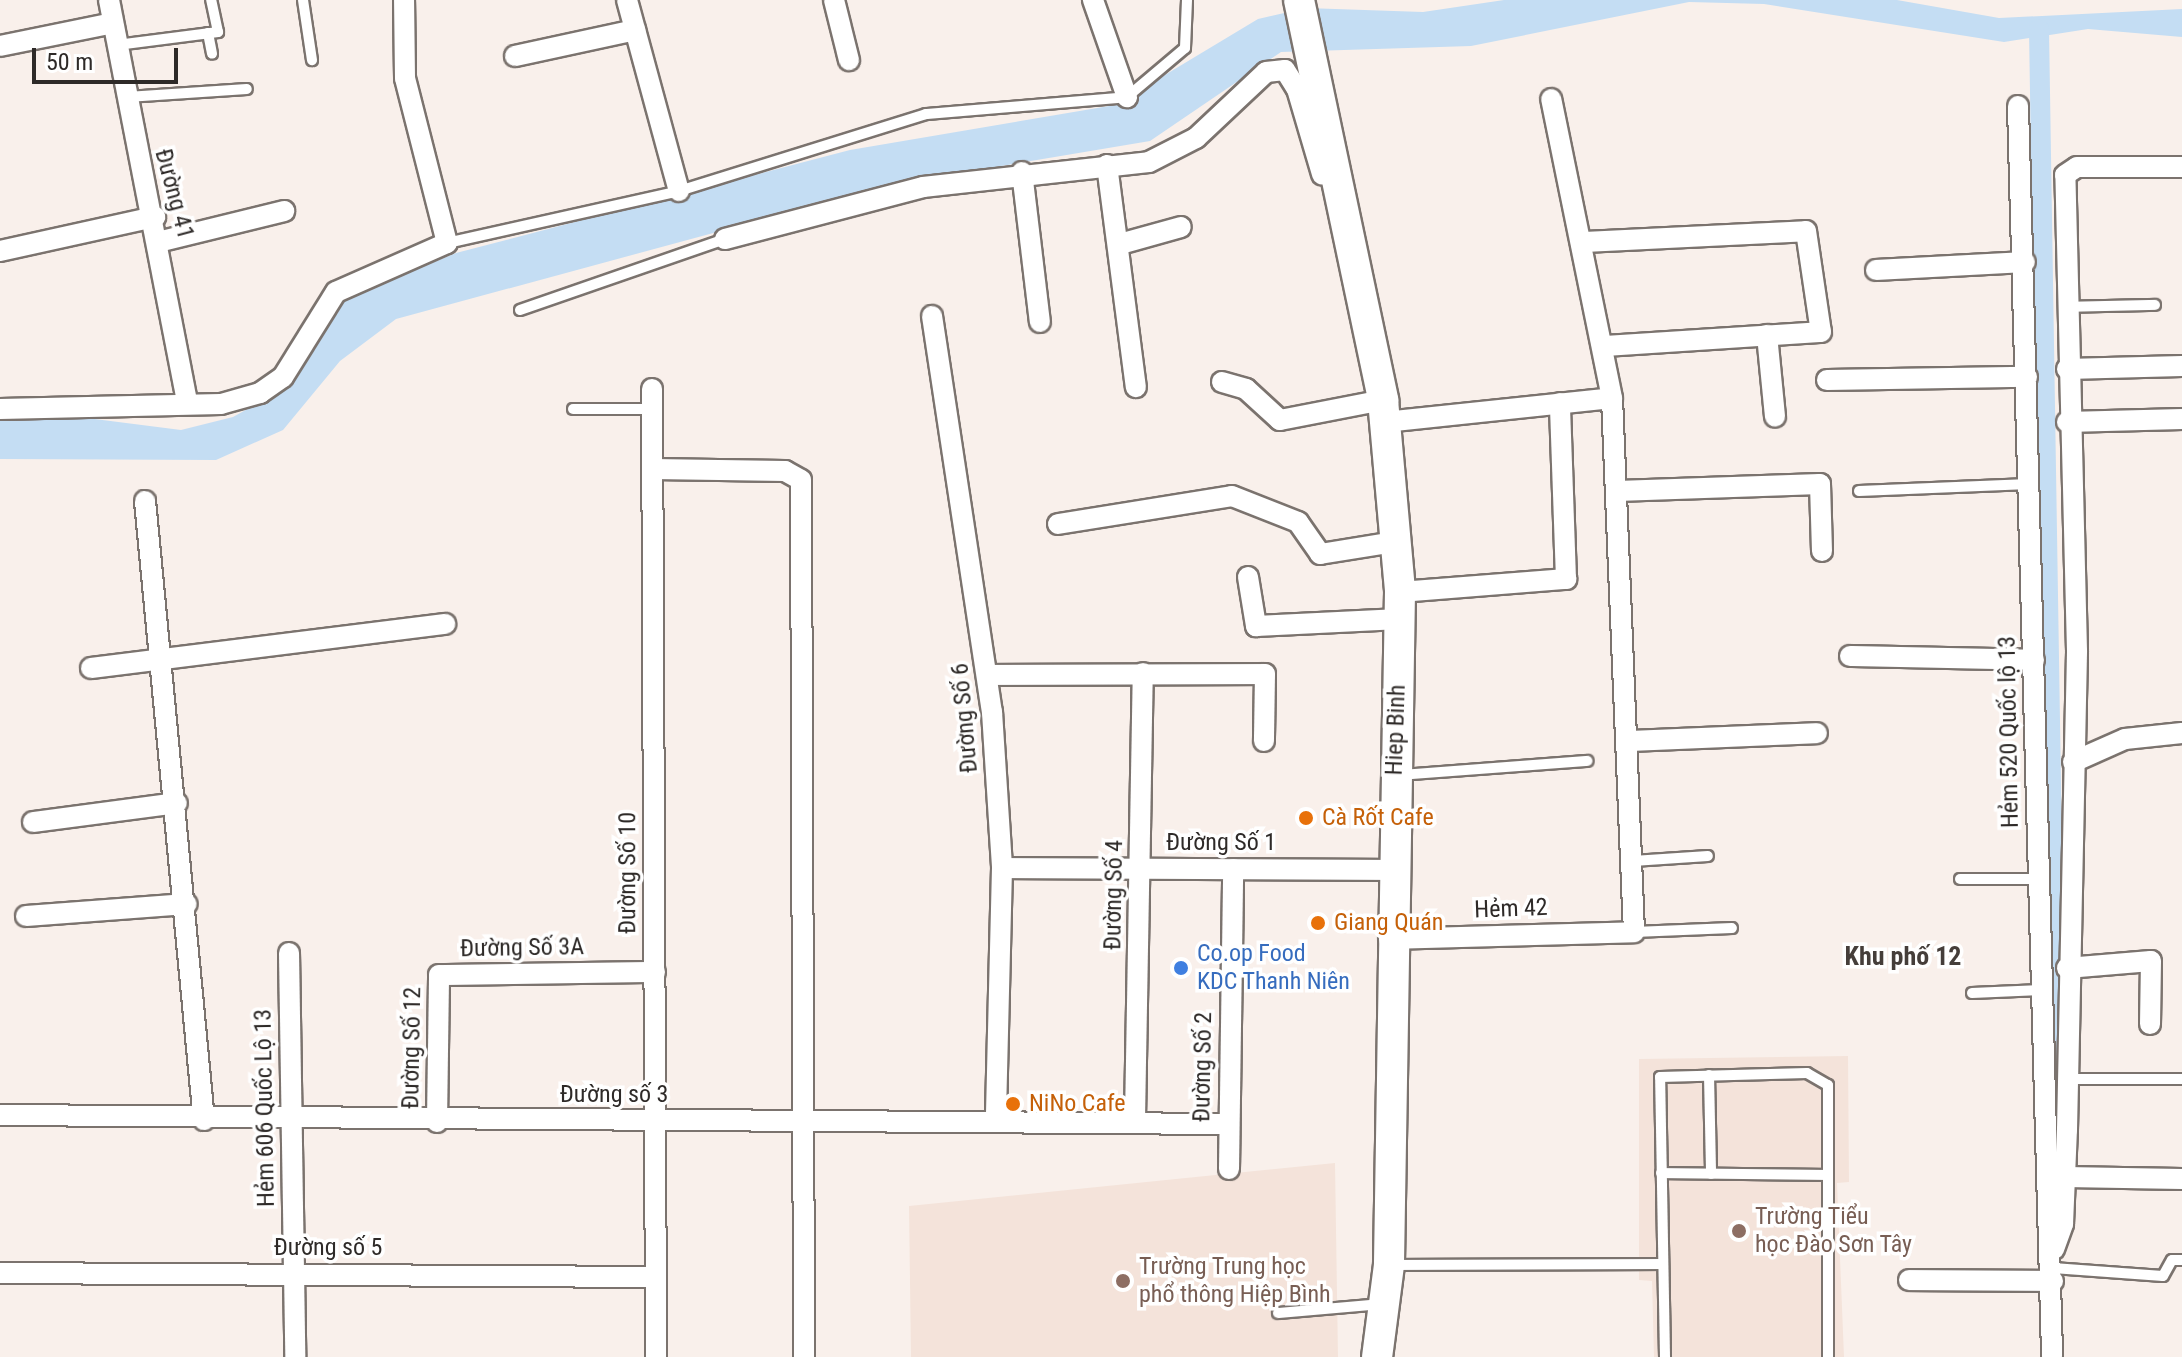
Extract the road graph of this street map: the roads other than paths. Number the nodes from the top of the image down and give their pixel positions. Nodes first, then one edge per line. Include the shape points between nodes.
1 (109, 0) edge
2 (211, 0) edge
3 (303, 0) edge
4 (405, 0) edge
5 (627, 0) edge
6 (834, 0) edge
7 (1093, 0) edge
8 (1187, 0) edge
9 (1299, 0) edge
10 (113, 23) junction
11 (635, 30) junction
12 (208, 33) junction
13 (117, 45) junction
14 (0, 46) edge
15 (212, 54) dead end
16 (515, 56) dead end
17 (312, 60) dead end
18 (849, 60) dead end
19 (247, 89) dead end
20 (1127, 97) junction
21 (125, 98) junction
22 (1551, 99) dead end
23 (2018, 106) dead end
24 (1107, 165) junction
25 (2182, 167) edge
26 (1022, 172) junction
27 (679, 191) junction
28 (284, 211) dead end
29 (155, 217) junction
30 (1181, 227) dead end
31 (1349, 230) junction
32 (725, 239) joint
33 (162, 241) junction
34 (1584, 242) junction
35 (447, 243) junction
36 (1120, 244) junction
37 (0, 251) edge
38 (2025, 262) junction
39 (1876, 270) dead end
40 (2155, 305) dead end
41 (2066, 307) junction
42 (520, 310) dead end
43 (932, 316) dead end
44 (1040, 322) dead end
45 (1767, 335) junction
46 (1603, 346) junction
47 (2182, 366) edge
48 (2067, 369) junction
49 (2027, 377) junction
50 (1827, 380) dead end
51 (1222, 382) dead end
52 (1136, 387) dead end
53 (1612, 398) junction
54 (652, 399) joint
55 (187, 402) junction
56 (1560, 403) junction
57 (0, 409) edge
58 (573, 409) dead end
59 (1384, 411) junction
60 (1775, 417) dead end
61 (2182, 419) edge
62 (2067, 422) junction
63 (653, 469) junction
64 (2030, 484) junction
65 (1617, 491) junction
66 (1859, 491) dead end
67 (145, 501) dead end
68 (1058, 524) dead end
69 (1395, 542) junction
70 (1822, 551) dead end
71 (1248, 577) dead end
72 (1400, 606) junction
73 (445, 624) dead end
74 (1850, 656) dead end
75 (163, 660) junction
76 (2034, 660) junction
77 (91, 668) dead end
78 (1143, 673) junction
79 (988, 675) junction
80 (1817, 733) dead end
81 (2182, 733) edge
82 (1264, 741) dead end
83 (1628, 741) junction
84 (1587, 761) dead end
85 (2073, 762) junction
86 (1394, 776) junction
87 (177, 803) junction
88 (33, 822) dead end
89 (1708, 856) dead end
90 (1633, 861) junction
91 (1002, 868) junction
92 (1141, 869) junction
93 (1233, 869) junction
94 (1391, 870) junction
95 (1960, 879) dead end
96 (2038, 879) junction
97 (187, 904) junction
98 (26, 916) dead end
99 (1732, 928) dead end
100 (1634, 932) junction
101 (1389, 939) junction
102 (289, 953) dead end
103 (2067, 968) junction
104 (655, 972) junction
105 (439, 975) joint
106 (2041, 990) junction
107 (1972, 993) dead end
108 (2150, 1024) dead end
109 (1709, 1075) junction
110 (2067, 1079) junction
111 (2182, 1079) edge
112 (0, 1115) edge
113 (996, 1119) junction
114 (1135, 1119) junction
115 (204, 1120) junction
116 (801, 1120) junction
117 (655, 1121) junction
118 (290, 1122) junction
119 (437, 1122) junction
120 (1228, 1124) junction
121 (1229, 1169) dead end
122 (1661, 1173) junction
123 (1711, 1174) junction
124 (1825, 1175) junction
125 (2065, 1177) junction
126 (2182, 1179) edge
127 (2182, 1260) edge
128 (1661, 1264) junction
129 (1389, 1265) junction
130 (2053, 1268) junction
131 (0, 1273) edge
132 (293, 1274) junction
133 (655, 1277) junction
134 (1909, 1280) dead end
135 (1380, 1304) junction
136 (1278, 1313) dead end
137 (295, 1357) edge
138 (656, 1357) edge
139 (804, 1357) edge
140 (1377, 1357) edge
141 (1665, 1357) edge
142 (1828, 1357) edge
143 (2052, 1357) edge

1 - 10 street, Đường 41
2 - 12 lane via 218,32
3 - 17 lane
4 - 35 street via 405,78
5 - 11 street
6 - 18 street
7 - 20 street
8 - 20 lane via 1185,48
9 - 31 main road, Hiep Binh
10 - 13 street, Đường 41
10 - 14 street
11 - 16 street
11 - 27 street
12 - 13 lane
12 - 15 lane
13 - 21 street, Đường 41
19 - 21 lane
20 - 27 lane via 926,114
21 - 29 street, Đường 41
22 - 34 street
23 - 38 street, Hẻm 520 Quốc lộ 13
24 - 26 street
24 - 31 street via 1149,162 1196,138 1266,72 1285,70 1306,114 1332,213
24 - 36 street
25 - 41 street via 2069,169
26 - 32 street via 840,205
26 - 44 street
27 - 35 lane
28 - 33 street
29 - 33 street, Đường 41
29 - 37 street
30 - 36 street
31 - 59 main road, Hiep Binh
32 - 42 lane
33 - 55 street, Đường 41
34 - 45 street via 1806,231 1821,332
34 - 46 street
35 - 55 street via 336,292 276,385 221,404
36 - 52 street
38 - 39 street
38 - 49 street, Hẻm 520 Quốc lộ 13
40 - 41 lane
41 - 48 street
43 - 79 street, Đường Số 6
45 - 46 street
45 - 60 street
46 - 53 street
47 - 48 street
48 - 62 street
49 - 50 street
49 - 64 street, Hẻm 520 Quốc lộ 13
51 - 59 street via 1246,389 1280,420
53 - 56 street
53 - 65 street
54 - 58 lane
54 - 63 street, Đường Số 10
55 - 57 street
56 - 59 street
56 - 72 street via 1566,579
59 - 69 main road, Hiep Binh
61 - 62 street
62 - 85 street via 2077,651
63 - 104 street, Đường Số 10
63 - 116 street via 785,471 801,480
64 - 66 lane
64 - 76 street, Hẻm 520 Quốc lộ 13
65 - 70 street via 1820,484
65 - 83 street
67 - 75 street
68 - 69 street via 1232,496 1298,522 1320,554
69 - 72 main road, Hiep Binh
71 - 72 street via 1256,626
72 - 86 main road, Hiep Binh
73 - 75 street
74 - 76 street
75 - 77 street
75 - 87 street
76 - 96 street, Hẻm 520 Quốc lộ 13
78 - 79 street
78 - 82 street via 1265,674
78 - 92 street, Đường Số 4
79 - 91 street, Đường Số 6
80 - 83 street
81 - 85 street via 2125,739
83 - 90 street
84 - 86 lane
85 - 103 street
86 - 94 main road, Hiep Binh
87 - 88 street
87 - 97 street
89 - 90 lane
90 - 100 street
91 - 92 street, Đường Số 1
91 - 113 street, Đường Số 6
92 - 93 street, Đường Số 1
92 - 114 street, Đường Số 4
93 - 94 street, Đường Số 1
93 - 120 street, Đường Số 2
94 - 101 main road, Hiep Binh
95 - 96 lane
96 - 106 street, Hẻm 520 Quốc lộ 13
97 - 98 street
97 - 115 street
99 - 100 lane
100 - 101 street, Hẻm 42
101 - 129 main road, Hiep Binh
102 - 118 street, Hẻm 606 Quốc Lộ 13
103 - 108 street via 2151,961
103 - 110 street
104 - 105 street, Đường Số 3A
104 - 117 street, Đường Số 10
105 - 119 street, Đường Số 12
106 - 107 lane
106 - 130 street, Hẻm 520 Quốc lộ 13
109 - 122 lane via 1660,1077
109 - 123 lane
109 - 124 lane via 1823,1077
110 - 111 lane
110 - 125 street
112 - 115 street, Đường số 3
113 - 114 street, Đường số 3
113 - 116 street, Đường số 3
114 - 120 street, Đường số 3
115 - 118 street, Đường số 3
116 - 117 street, Đường số 3
116 - 139 street
117 - 119 street, Đường số 3
117 - 133 street, Đường Số 10
118 - 119 street, Đường số 3
118 - 132 street, Hẻm 606 Quốc Lộ 13
120 - 121 street, Đường Số 2
122 - 123 lane
122 - 128 lane
123 - 124 lane
124 - 142 lane
125 - 126 street
125 - 130 street via 2063,1224
127 - 130 lane via 2172,1260 2163,1276
128 - 129 lane
128 - 141 lane
129 - 135 main road, Hiep Binh
130 - 134 street
130 - 143 street, Hẻm 520 Quốc lộ 13
131 - 132 street, Đường số 5
132 - 133 street, Đường số 5
132 - 137 street, Hẻm 606 Quốc Lộ 13
133 - 138 street, Đường Số 10
135 - 136 lane
135 - 140 main road, Hiep Binh

